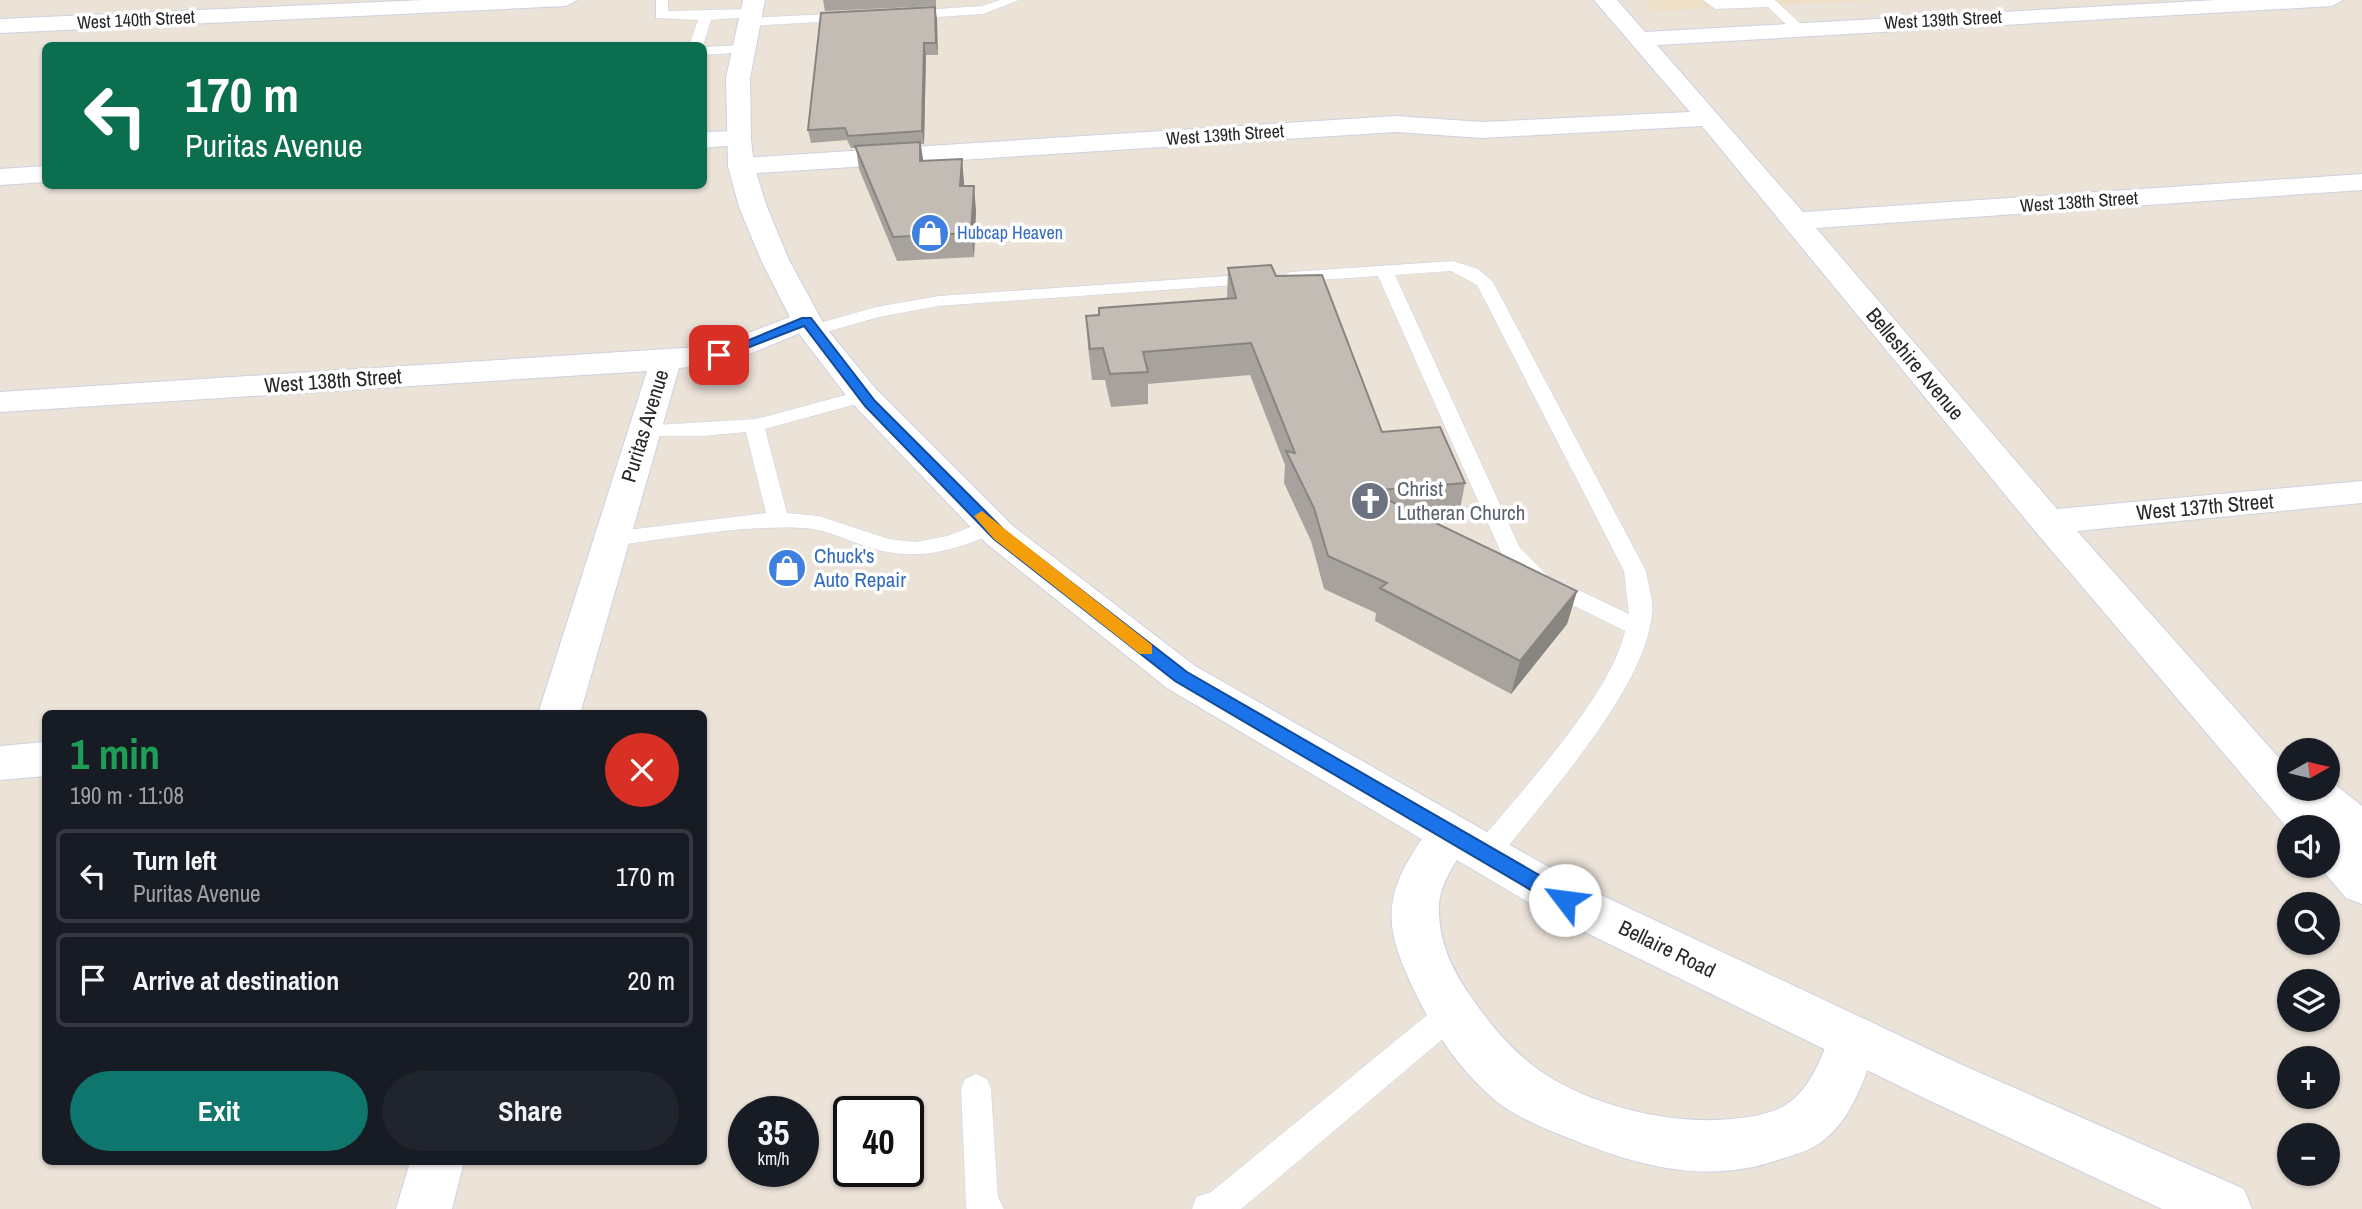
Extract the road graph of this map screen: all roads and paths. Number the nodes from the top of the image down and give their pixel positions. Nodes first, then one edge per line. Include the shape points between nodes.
1 (566, 0) edge
2 (662, 0) edge
3 (1013, 0) edge
4 (1605, 0) edge
5 (1709, 0) edge
6 (2332, 0) edge
7 (1770, 2) edge
8 (751, 12) edge
9 (890, 15) edge
10 (706, 16) junction
11 (863, 17) edge
12 (0, 26) edge
13 (1798, 28) junction
14 (1638, 39) junction
15 (697, 42) edge
16 (743, 50) junction
17 (707, 51) edge
18 (1709, 118) junction
19 (738, 139) junction
20 (707, 140) edge
21 (741, 166) junction
22 (42, 174) edge
23 (0, 177) edge
24 (2362, 182) edge
25 (1796, 221) junction
26 (1384, 271) junction
27 (809, 325) junction
28 (666, 360) junction
29 (864, 396) junction
30 (0, 402) edge
31 (754, 425) junction
32 (645, 430) junction
33 (2362, 492) edge
34 (779, 522) junction
35 (2048, 522) junction
36 (991, 526) junction
37 (611, 539) junction
38 (1637, 628) junction
39 (560, 710) edge
40 (2227, 726) junction
41 (42, 759) edge
42 (0, 763) edge
43 (2277, 765) edge
44 (2325, 802) edge
45 (2303, 815) edge
46 (2362, 831) edge
47 (1468, 844) junction
48 (2340, 858) edge
49 (2362, 884) edge
50 (1454, 1010) junction
51 (1854, 1039) junction
52 (976, 1089) dead end
53 (436, 1165) edge
54 (424, 1209) edge
55 (988, 1209) edge
56 (1208, 1209) edge
57 (2224, 1209) edge

1 - 12 street, West 140th Street
2 - 10 lane via 661,15
3 - 9 lane via 983,10
4 - 14 street, Belleshire Avenue
5 - 7 lane via 1715,5
6 - 13 street, West 139th Street
7 - 13 lane
8 - 10 lane
8 - 11 lane
8 - 16 street
10 - 15 lane
13 - 14 street, West 139th Street
14 - 18 street, Belleshire Avenue
16 - 17 lane
16 - 19 street
18 - 21 street, West 139th Street via 1482,130 1396,124
18 - 25 street, Belleshire Avenue
19 - 20 street
19 - 21 street
21 - 27 street via 775,260
22 - 23 street
24 - 25 street, West 138th Street
25 - 35 street, Belleshire Avenue
26 - 27 lane via 939,301
26 - 38 lane via 1511,552 1539,580
26 - 38 lane via 1453,266 1484,282 1635,571 1641,614
27 - 28 street, Puritas Avenue via 719,355
27 - 29 street, Bellaire Road
28 - 30 street, West 138th Street
28 - 32 street, Puritas Avenue
29 - 31 lane via 796,418
29 - 36 street, Bellaire Road
31 - 32 lane via 717,432
31 - 34 lane
32 - 37 street, Puritas Avenue
33 - 35 street, West 137th Street
34 - 36 lane via 836,526 890,546 920,550 951,545
34 - 37 lane
35 - 40 street, Belleshire Avenue
36 - 47 street, Bellaire Road via 1181,677
37 - 39 street, Puritas Avenue
38 - 47 lane via 1611,692
40 - 43 street, Belleshire Avenue
40 - 45 street, Belleshire Avenue
41 - 42 street
44 - 46 street
47 - 50 street via 1423,877 1415,909 1431,973
47 - 51 street, Bellaire Road via 1565,900
48 - 49 street
50 - 51 street via 1468,1036 1513,1082 1555,1108 1625,1135 1677,1146 1750,1144 1801,1126 1830,1099
50 - 56 lane via 1254,1179
51 - 57 street, Bellaire Road
52 - 55 lane via 982,1206
53 - 54 street

